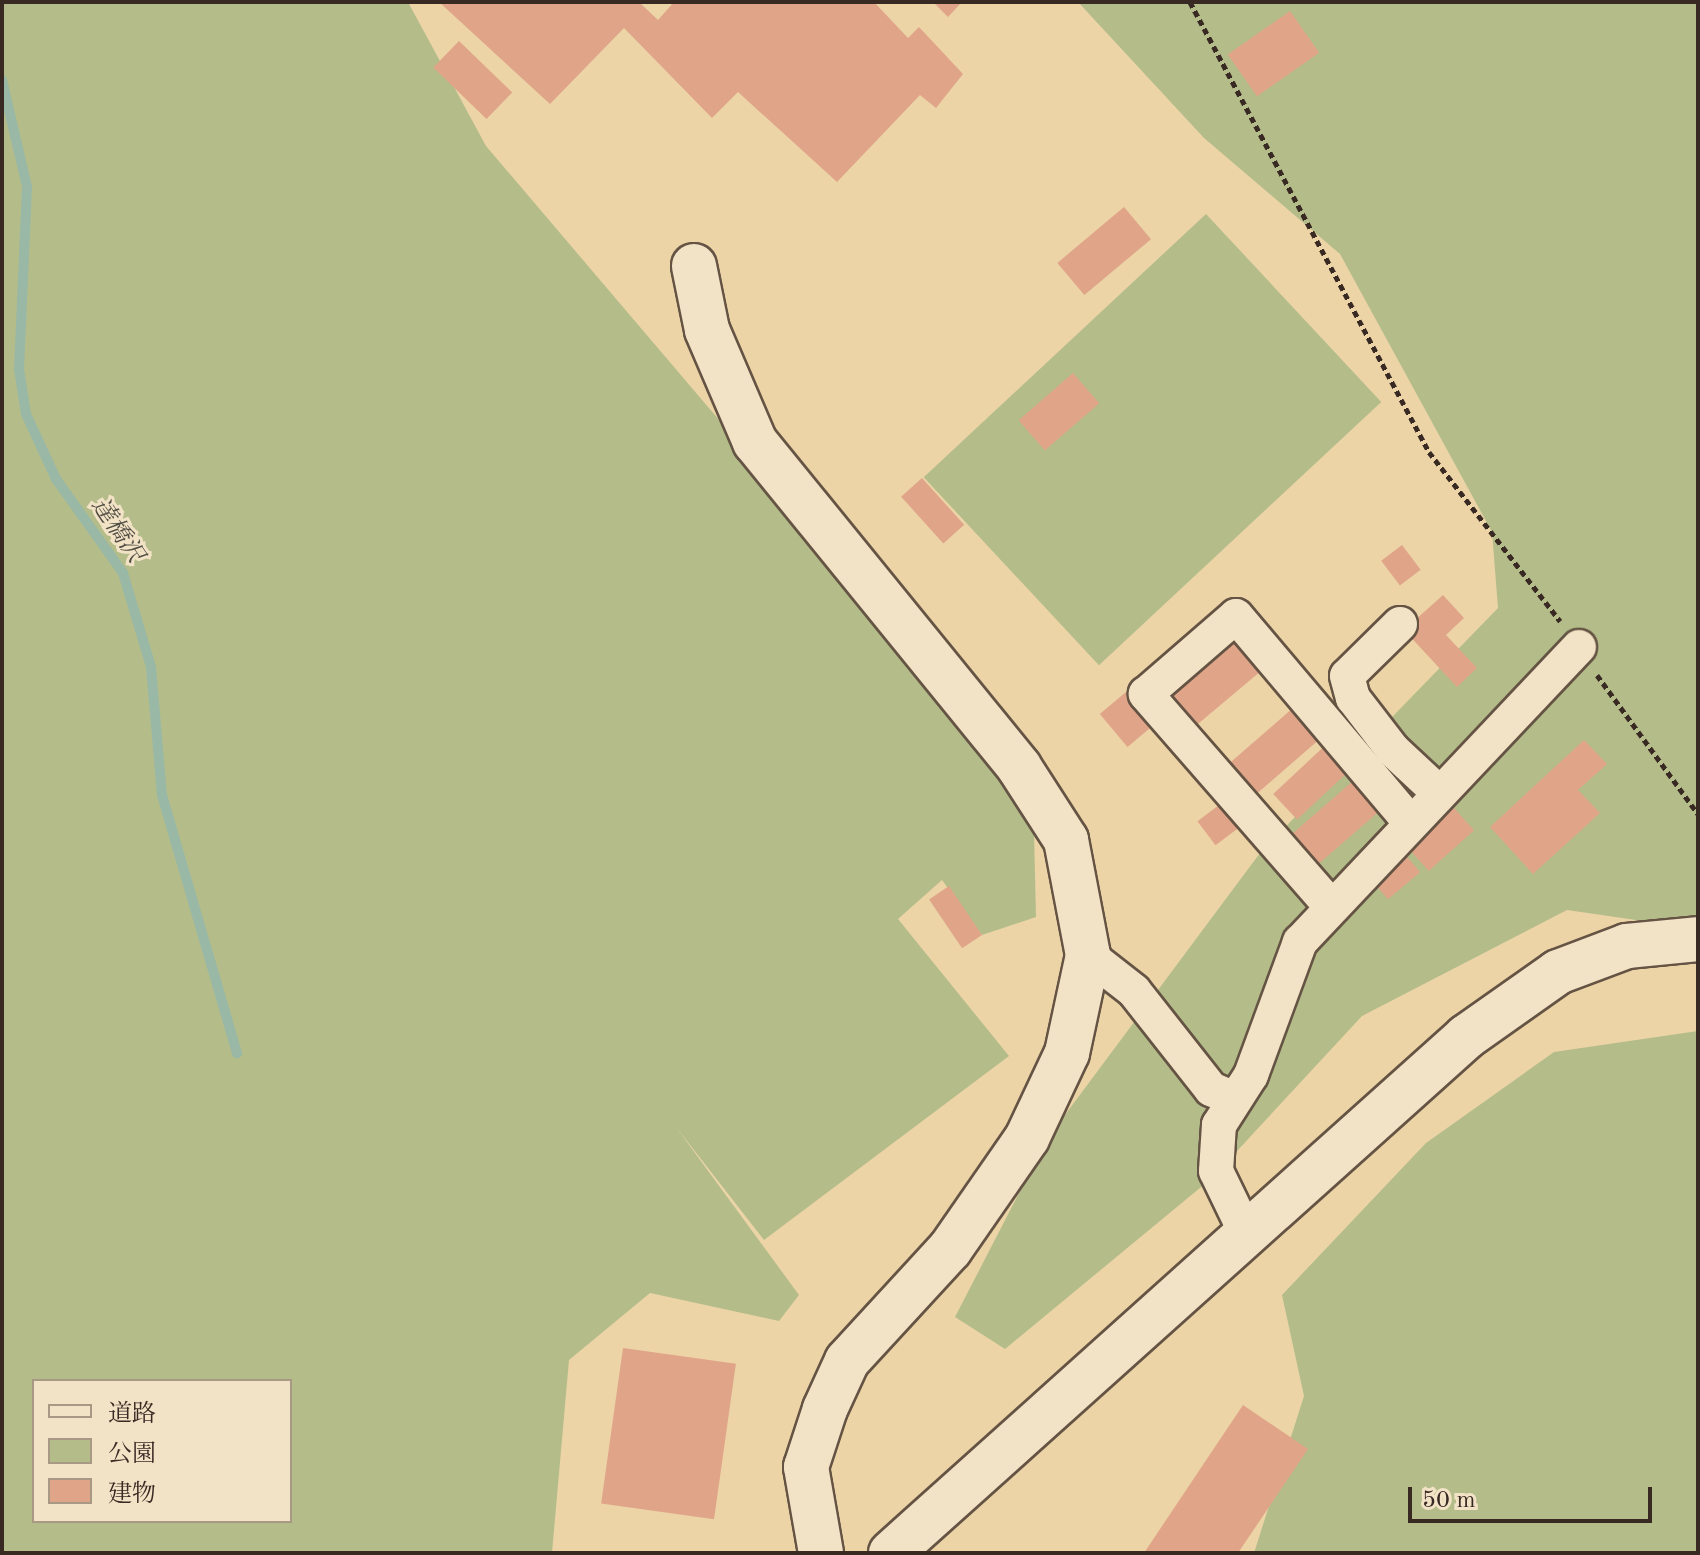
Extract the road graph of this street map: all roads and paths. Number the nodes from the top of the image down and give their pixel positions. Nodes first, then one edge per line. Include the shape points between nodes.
1 (1190, 2) edge
2 (694, 266) dead end
3 (1400, 624) dead end
4 (1579, 647) junction
5 (1438, 792) junction
6 (1698, 814) edge
7 (1409, 821) junction
8 (1329, 904) junction
9 (1698, 939) edge
10 (1088, 955) junction
11 (1235, 1099) junction
12 (1247, 1235) junction
13 (821, 1553) edge
14 (891, 1553) edge

1 - 4 path via 1429,452
2 - 10 street via 707,330 755,442 1019,767 1066,840
3 - 5 street via 1347,676 1353,698 1393,750
4 - 5 street
4 - 6 path
5 - 7 street
7 - 8 street
7 - 8 street via 1236,616 1146,694
8 - 11 street via 1300,942
9 - 12 street via 1627,946 1558,972 1466,1037
10 - 11 street via 1134,991 1211,1089
10 - 13 street via 1067,1053 1004,1178 950,1249 847,1361 825,1409 806,1467
11 - 12 street via 1219,1125 1216,1171
12 - 14 street

